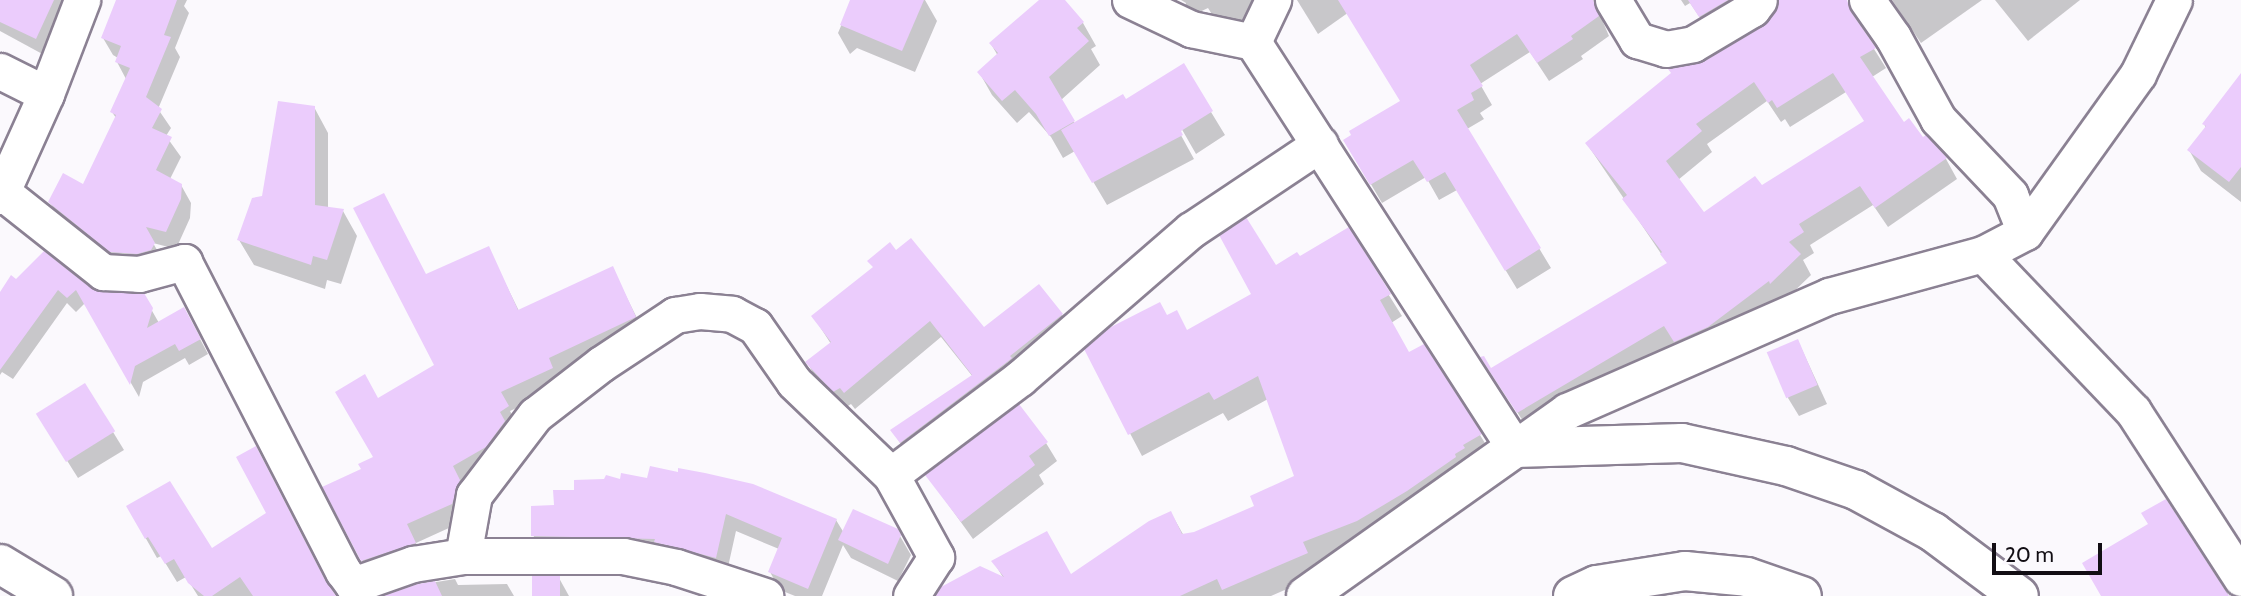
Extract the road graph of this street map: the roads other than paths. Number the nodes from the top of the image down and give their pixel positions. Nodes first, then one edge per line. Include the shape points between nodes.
1 (82, 0) edge
2 (1130, 0) edge
3 (1273, 0) edge
4 (1613, 0) edge
5 (1759, 0) edge
6 (1867, 0) edge
7 (2174, 0) edge
8 (1253, 42) junction
9 (0, 71) edge
10 (46, 94) junction
11 (1320, 144) junction
12 (1, 194) edge
13 (2025, 232) junction
14 (1983, 254) junction
15 (1516, 448) junction
16 (891, 475) junction
17 (463, 556) junction
18 (0, 564) edge
19 (2241, 578) edge
20 (52, 596) edge
21 (765, 596) edge
22 (911, 596) edge
23 (1306, 596) edge
24 (1573, 596) edge
25 (1801, 596) edge
26 (2020, 596) edge

1 - 10 street
2 - 8 street via 1191,29
3 - 8 street
4 - 5 street via 1637,40 1666,49 1693,44 1752,9
6 - 13 street via 1938,119 2010,195
7 - 13 street via 2138,74
8 - 11 street
9 - 10 street
10 - 12 street
11 - 15 street
11 - 16 street via 1191,230 1020,378
12 - 17 street via 103,272 139,274 184,262 353,585 413,564
13 - 14 street
14 - 15 street via 1829,296 1567,411
14 - 19 street via 2133,411
15 - 23 main road
15 - 26 main road via 1682,443 1786,466 1856,490 1933,532
16 - 17 street via 794,382 755,326 732,314 700,311 675,315 535,415 474,495
16 - 22 street via 936,557
17 - 21 street via 623,556 676,567
18 - 20 main road
24 - 25 main road via 1597,585 1685,571 1747,577

